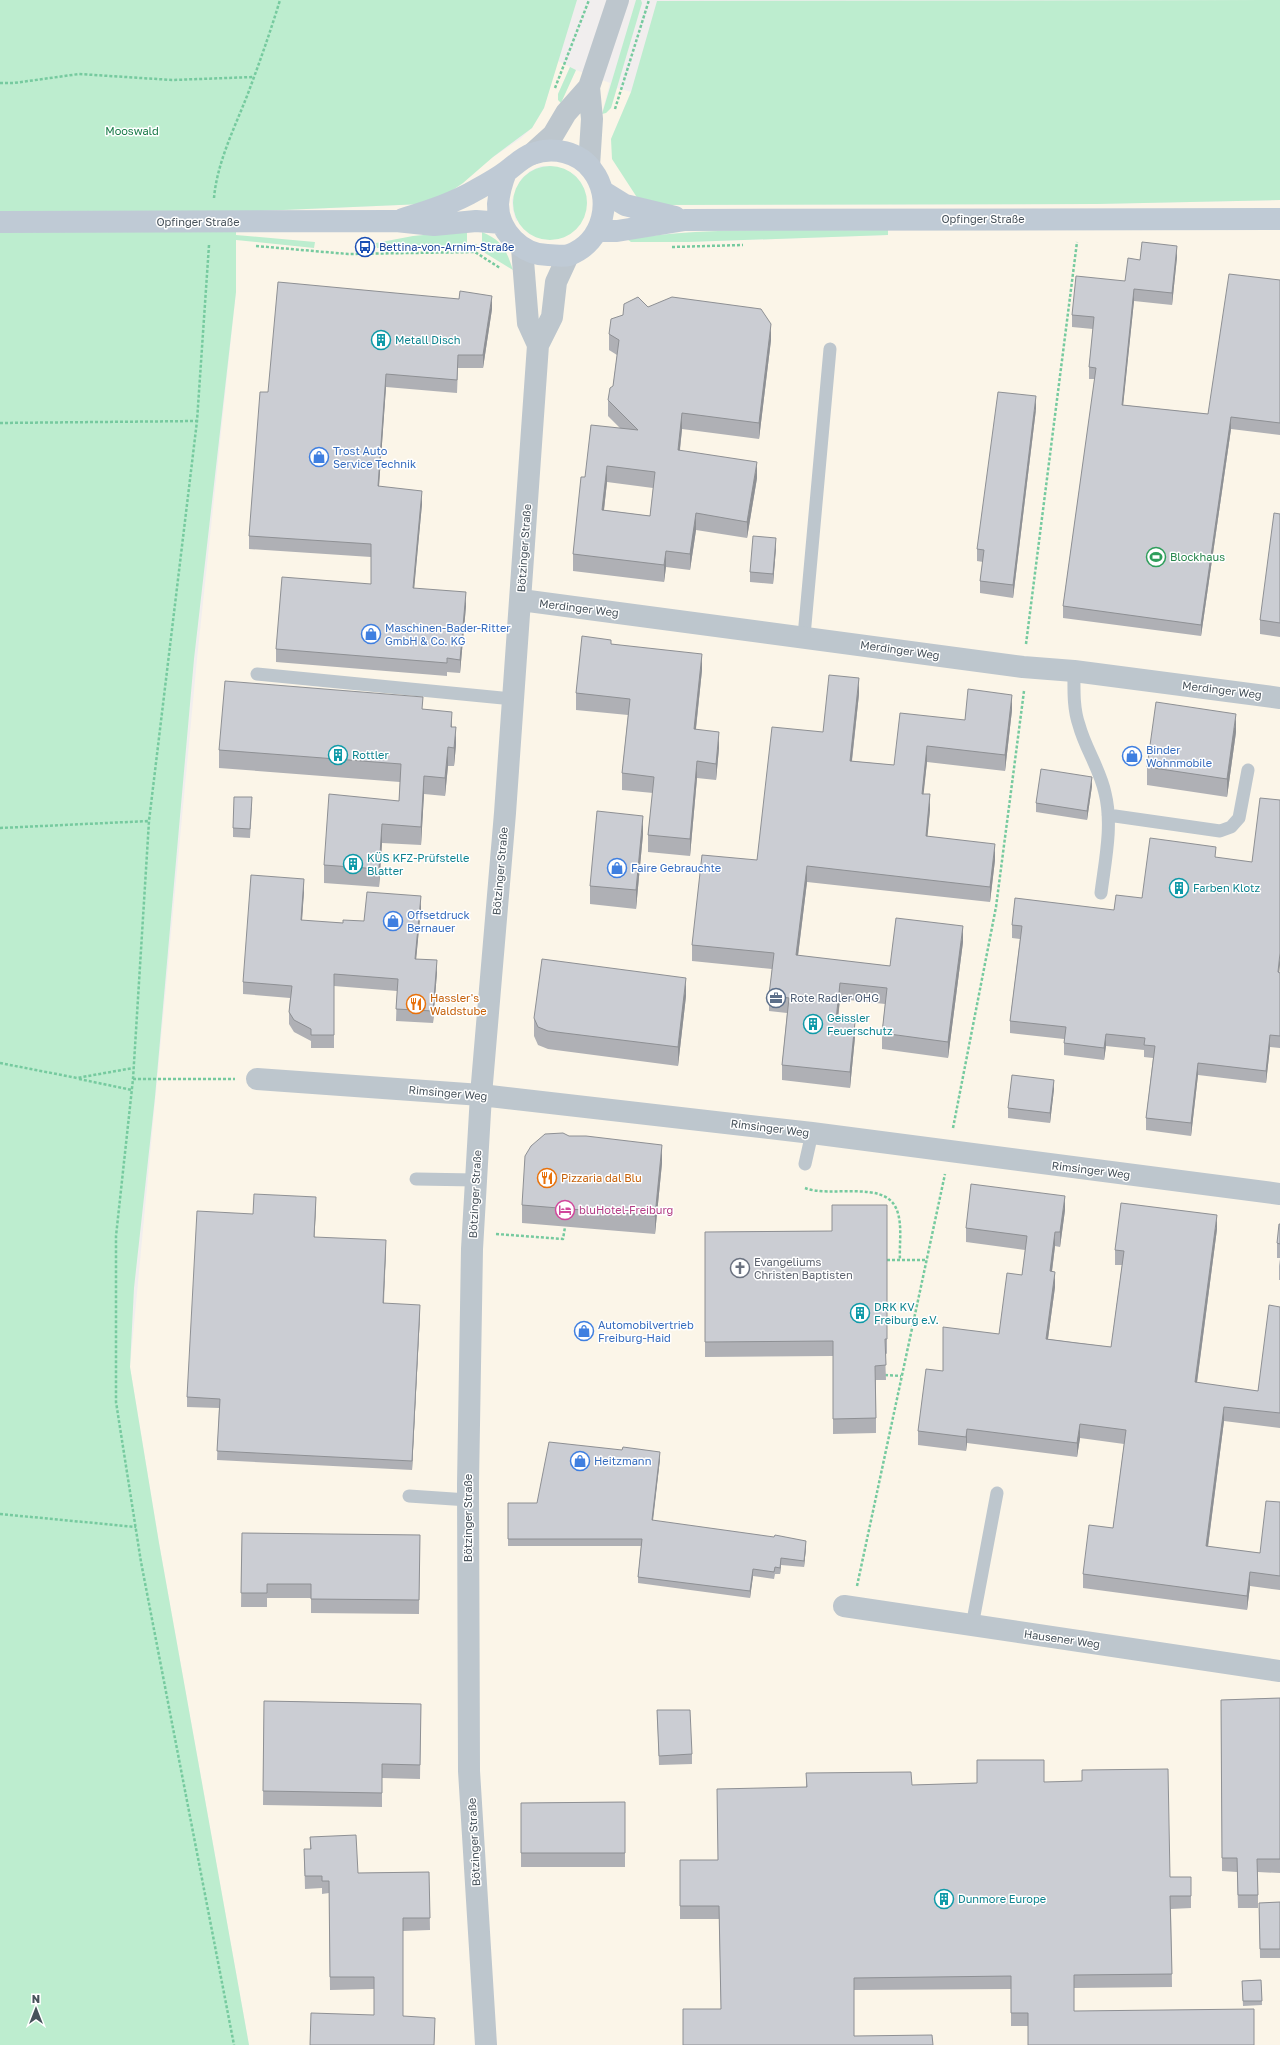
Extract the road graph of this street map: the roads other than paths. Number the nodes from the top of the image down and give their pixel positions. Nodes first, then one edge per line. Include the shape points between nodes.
1 (618, 0) edge
2 (589, 87) junction
3 (532, 154) junction
4 (589, 166) junction
5 (506, 172) junction
6 (604, 192) junction
7 (1280, 219) edge
8 (685, 220) junction
9 (396, 221) junction
10 (0, 222) edge
11 (502, 223) junction
12 (597, 231) junction
13 (522, 248) junction
14 (568, 256) junction
15 (538, 345) junction
16 (830, 349) dead end
17 (521, 600) junction
18 (804, 636) junction
19 (1074, 671) junction
20 (258, 674) dead end
21 (1280, 698) edge
22 (513, 699) junction
23 (1248, 770) dead end
24 (1108, 815) junction
25 (1101, 893) dead end
26 (258, 1079) road end
27 (481, 1095) junction
28 (812, 1133) junction
29 (805, 1164) dead end
30 (416, 1179) dead end
31 (476, 1180) junction
32 (1280, 1194) edge
33 (997, 1493) dead end
34 (409, 1496) dead end
35 (468, 1500) junction
36 (848, 1606) road end
37 (972, 1626) junction
38 (1280, 1671) edge
39 (486, 2045) edge

1 - 2 street
2 - 3 street via 566,113 553,135
2 - 4 street via 592,119
3 - 4 main road, Opfinger Straße via 548,150 566,152 581,158
3 - 5 main road, Opfinger Straße
4 - 6 main road, Opfinger Straße via 598,177
5 - 9 main road, Opfinger Straße via 476,191
5 - 11 main road via 498,205
6 - 8 main road, Opfinger Straße via 625,206
6 - 12 main road, Opfinger Straße via 604,212
7 - 8 main road, Opfinger Straße
8 - 12 main road, Opfinger Straße via 617,231
9 - 10 main road, Opfinger Straße
9 - 11 main road, Opfinger Straße via 434,225 476,221
11 - 13 main road via 514,242
12 - 14 main road, Opfinger Straße
13 - 14 main road via 538,255
13 - 15 street, Bötzinger Straße via 528,323
14 - 15 street, Bötzinger Straße via 556,282 552,317
15 - 17 street, Bötzinger Straße
16 - 18 lane
17 - 18 street, Merdinger Weg
17 - 22 street, Bötzinger Straße
18 - 19 street, Merdinger Weg via 1023,667
19 - 21 street, Merdinger Weg
19 - 24 lane via 1079,727 1106,793
20 - 22 lane
22 - 27 street, Bötzinger Straße
23 - 24 lane via 1239,818 1231,827 1220,831
24 - 25 lane
26 - 27 street, Rimsinger Weg
27 - 28 street, Rimsinger Weg
27 - 31 street, Bötzinger Straße
28 - 29 lane
28 - 32 street, Rimsinger Weg
30 - 31 lane
31 - 35 street, Bötzinger Straße
33 - 37 lane
34 - 35 lane
35 - 39 street, Bötzinger Straße via 469,1771
36 - 37 street, Hausener Weg
37 - 38 street, Hausener Weg

